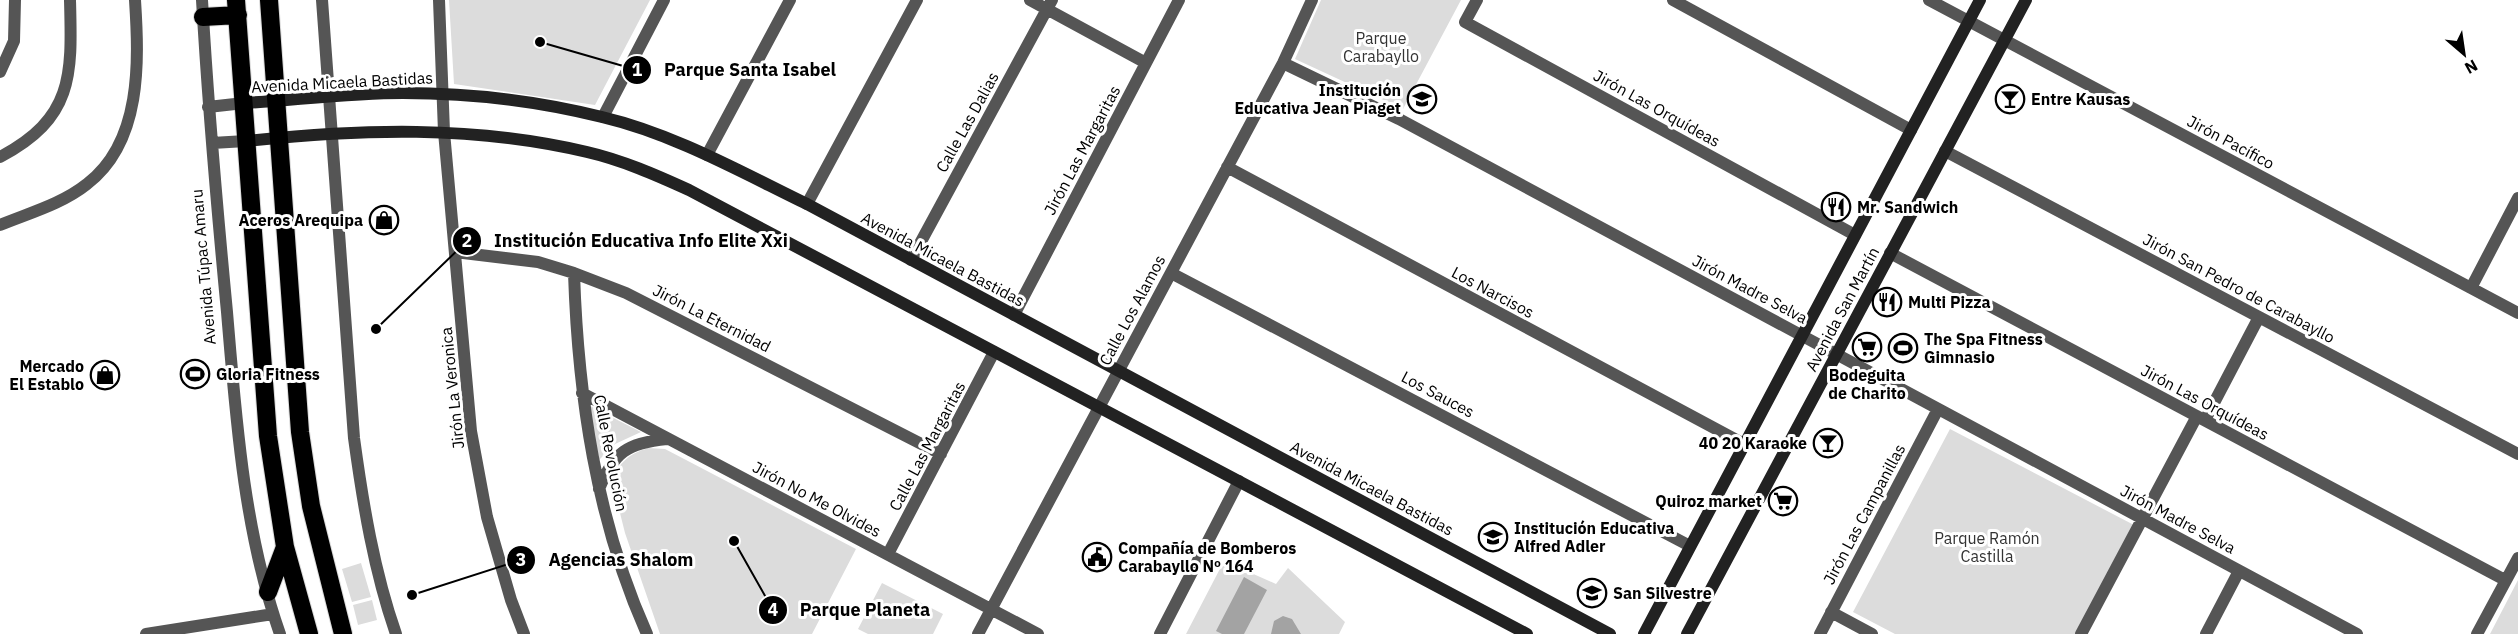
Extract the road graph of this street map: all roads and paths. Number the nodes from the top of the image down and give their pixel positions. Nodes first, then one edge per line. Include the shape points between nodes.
1 (15, 0) edge
2 (70, 0) edge
3 (135, 0) edge
4 (269, 0) edge
5 (322, 0) edge
6 (439, 0) edge
7 (664, 0) edge
8 (790, 0) edge
9 (917, 0) edge
10 (1030, 0) edge
11 (1179, 0) edge
12 (1312, 0) edge
13 (1477, 0) edge
14 (1673, 0) edge
15 (1929, 0) edge
16 (1980, 0) edge
17 (2026, 0) edge
18 (1049, 4) edge
19 (237, 8) edge
20 (202, 9) edge
21 (1969, 22) junction
22 (2005, 40) junction
23 (1146, 63) junction
24 (1283, 63) junction
25 (0, 72) edge
26 (442, 94) junction
27 (328, 97) junction
28 (278, 101) junction
29 (244, 103) junction
30 (208, 106) junction
31 (603, 117) junction
32 (1911, 130) junction
33 (444, 132) junction
34 (332, 133) junction
35 (280, 137) junction
36 (246, 141) junction
37 (212, 143) junction
38 (1945, 151) junction
39 (707, 155) junction
40 (0, 157) edge
41 (1227, 167) junction
42 (2518, 198) edge
43 (807, 204) junction
44 (0, 225) edge
45 (1855, 235) junction
46 (455, 252) junction
47 (1890, 253) junction
48 (911, 260) junction
49 (574, 273) junction
50 (1170, 273) junction
51 (2471, 288) junction
52 (2518, 313) edge
53 (1014, 315) junction
54 (2259, 317) junction
55 (1802, 336) junction
56 (994, 352) junction
57 (1837, 354) junction
58 (1118, 371) junction
59 (582, 393) junction
60 (1099, 407) junction
61 (1938, 409) junction
62 (2201, 418) junction
63 (667, 439) junction
64 (1744, 444) junction
65 (940, 454) junction
66 (2518, 454) edge
67 (1239, 481) junction
68 (599, 490) junction
69 (2143, 519) junction
70 (1690, 546) junction
71 (285, 547) junction
72 (888, 554) junction
73 (2518, 558) edge
74 (2239, 570) junction
75 (2505, 580) junction
76 (268, 592) junction
77 (991, 609) junction
78 (1831, 612) junction
79 (273, 614) junction
80 (2340, 630) edge
81 (146, 634) edge
82 (280, 634) edge
83 (309, 634) edge
84 (343, 634) edge
85 (396, 634) edge
86 (524, 634) edge
87 (647, 634) edge
88 (978, 634) edge
89 (1038, 634) edge
90 (1160, 634) edge
91 (1527, 634) edge
92 (1610, 634) edge
93 (1644, 634) edge
94 (1687, 634) edge
95 (1820, 634) edge
96 (1872, 634) edge
97 (2081, 634) edge
98 (2206, 634) edge
99 (2357, 634) edge
100 (2477, 634) edge

1 - 25 street via 14,41
2 - 40 street via 71,61 62,98 41,129
3 - 44 street via 137,80 131,113 111,158 88,184 73,194
4 - 28 highway
5 - 27 street
6 - 26 street, Jirón La Veronica
7 - 31 street
8 - 39 street
9 - 43 street
10 - 18 street
11 - 23 street, Jirón Las Margaritas
12 - 24 street, Calle Los Alamos
13 - 45 street, Jirón Las Orquídeas via 1465,22
14 - 32 street
15 - 21 street, Jirón Pacífico
16 - 21 street, Avenida San Martín
17 - 22 street, Avenida San Martín
18 - 23 street
18 - 48 street, Calle Las Dalias
19 - 20 highway
19 - 29 highway
20 - 30 street, Avenida Túpac Amaru
21 - 22 street, Jirón Pacífico
21 - 32 street, Avenida San Martín
22 - 38 street, Avenida San Martín
22 - 51 street, Jirón Pacífico
23 - 53 street, Jirón Las Margaritas
24 - 41 street, Calle Los Alamos
24 - 55 street, Jirón Madre Selva via 1400,119
26 - 27 street, Avenida Micaela Bastidas
26 - 31 street, Avenida Micaela Bastidas
26 - 33 street, Jirón La Veronica
27 - 28 street, Avenida Micaela Bastidas
27 - 34 street
28 - 29 street, Avenida Micaela Bastidas
28 - 35 highway
29 - 30 street, Avenida Micaela Bastidas
29 - 36 highway
30 - 37 street, Avenida Túpac Amaru
31 - 39 street, Avenida Micaela Bastidas
32 - 45 street, Avenida San Martín
33 - 34 street
33 - 46 street, Jirón La Veronica
33 - 56 street via 519,139 588,152 642,170 689,190
34 - 35 street
34 - 85 street via 354,438 362,497
35 - 36 street
35 - 84 highway via 302,451
36 - 37 street
36 - 71 highway via 268,436
37 - 76 street, Avenida Túpac Amaru via 240,442
38 - 47 street, Avenida San Martín
38 - 54 street, Jirón San Pedro de Carabayllo
39 - 43 street, Avenida Micaela Bastidas
41 - 50 street, Calle Los Alamos
41 - 64 street, Los Narcisos
42 - 51 street
43 - 48 street, Avenida Micaela Bastidas
45 - 55 street, Avenida San Martín
46 - 49 street, Jirón La Eternidad via 538,262
46 - 86 street, Jirón La Veronica via 473,442 487,517
47 - 57 street, Avenida San Martín
47 - 62 street, Jirón Las Orquídeas
48 - 53 street, Avenida Micaela Bastidas
49 - 59 street, Calle Revolución
49 - 65 street, Jirón La Eternidad via 671,314
50 - 58 street, Calle Los Alamos
50 - 70 street, Los Sauces
51 - 52 street, Jirón Pacífico
53 - 58 street, Avenida Micaela Bastidas
54 - 62 street
54 - 66 street, Jirón San Pedro de Carabayllo
55 - 57 street, Jirón Madre Selva
55 - 64 street, Avenida San Martín
56 - 60 street
56 - 65 street, Calle Las Margaritas
57 - 61 street, Jirón Madre Selva
57 - 94 street, Avenida San Martín
58 - 60 street, Calle Los Alamos
58 - 92 street, Avenida Micaela Bastidas
59 - 63 street, Jirón No Me Olvides
59 - 68 street, Calle Revolución
60 - 67 street
60 - 77 street, Calle Los Alamos
61 - 69 street, Jirón Madre Selva
61 - 78 street, Jirón Las Campanillas
62 - 69 street
62 - 75 street, Jirón Las Orquídeas
63 - 68 street via 645,441 617,455
63 - 72 street, Jirón No Me Olvides
64 - 70 street, Avenida San Martín
65 - 72 street, Calle Las Margaritas
67 - 90 street
67 - 91 street
68 - 87 street, Calle Revolución via 617,554
69 - 74 street, Jirón Madre Selva
69 - 97 street
70 - 93 street, Avenida San Martín
71 - 76 highway
71 - 83 highway
72 - 77 street, Jirón No Me Olvides
73 - 75 street
74 - 80 street, Jirón Madre Selva
74 - 98 street
75 - 100 street
76 - 79 street, Avenida Túpac Amaru
77 - 88 street, Calle Los Alamos
77 - 89 street, Jirón No Me Olvides
78 - 95 street, Jirón Las Campanillas
78 - 96 street
79 - 81 street
79 - 82 street, Avenida Túpac Amaru
80 - 99 street, Jirón Madre Selva

